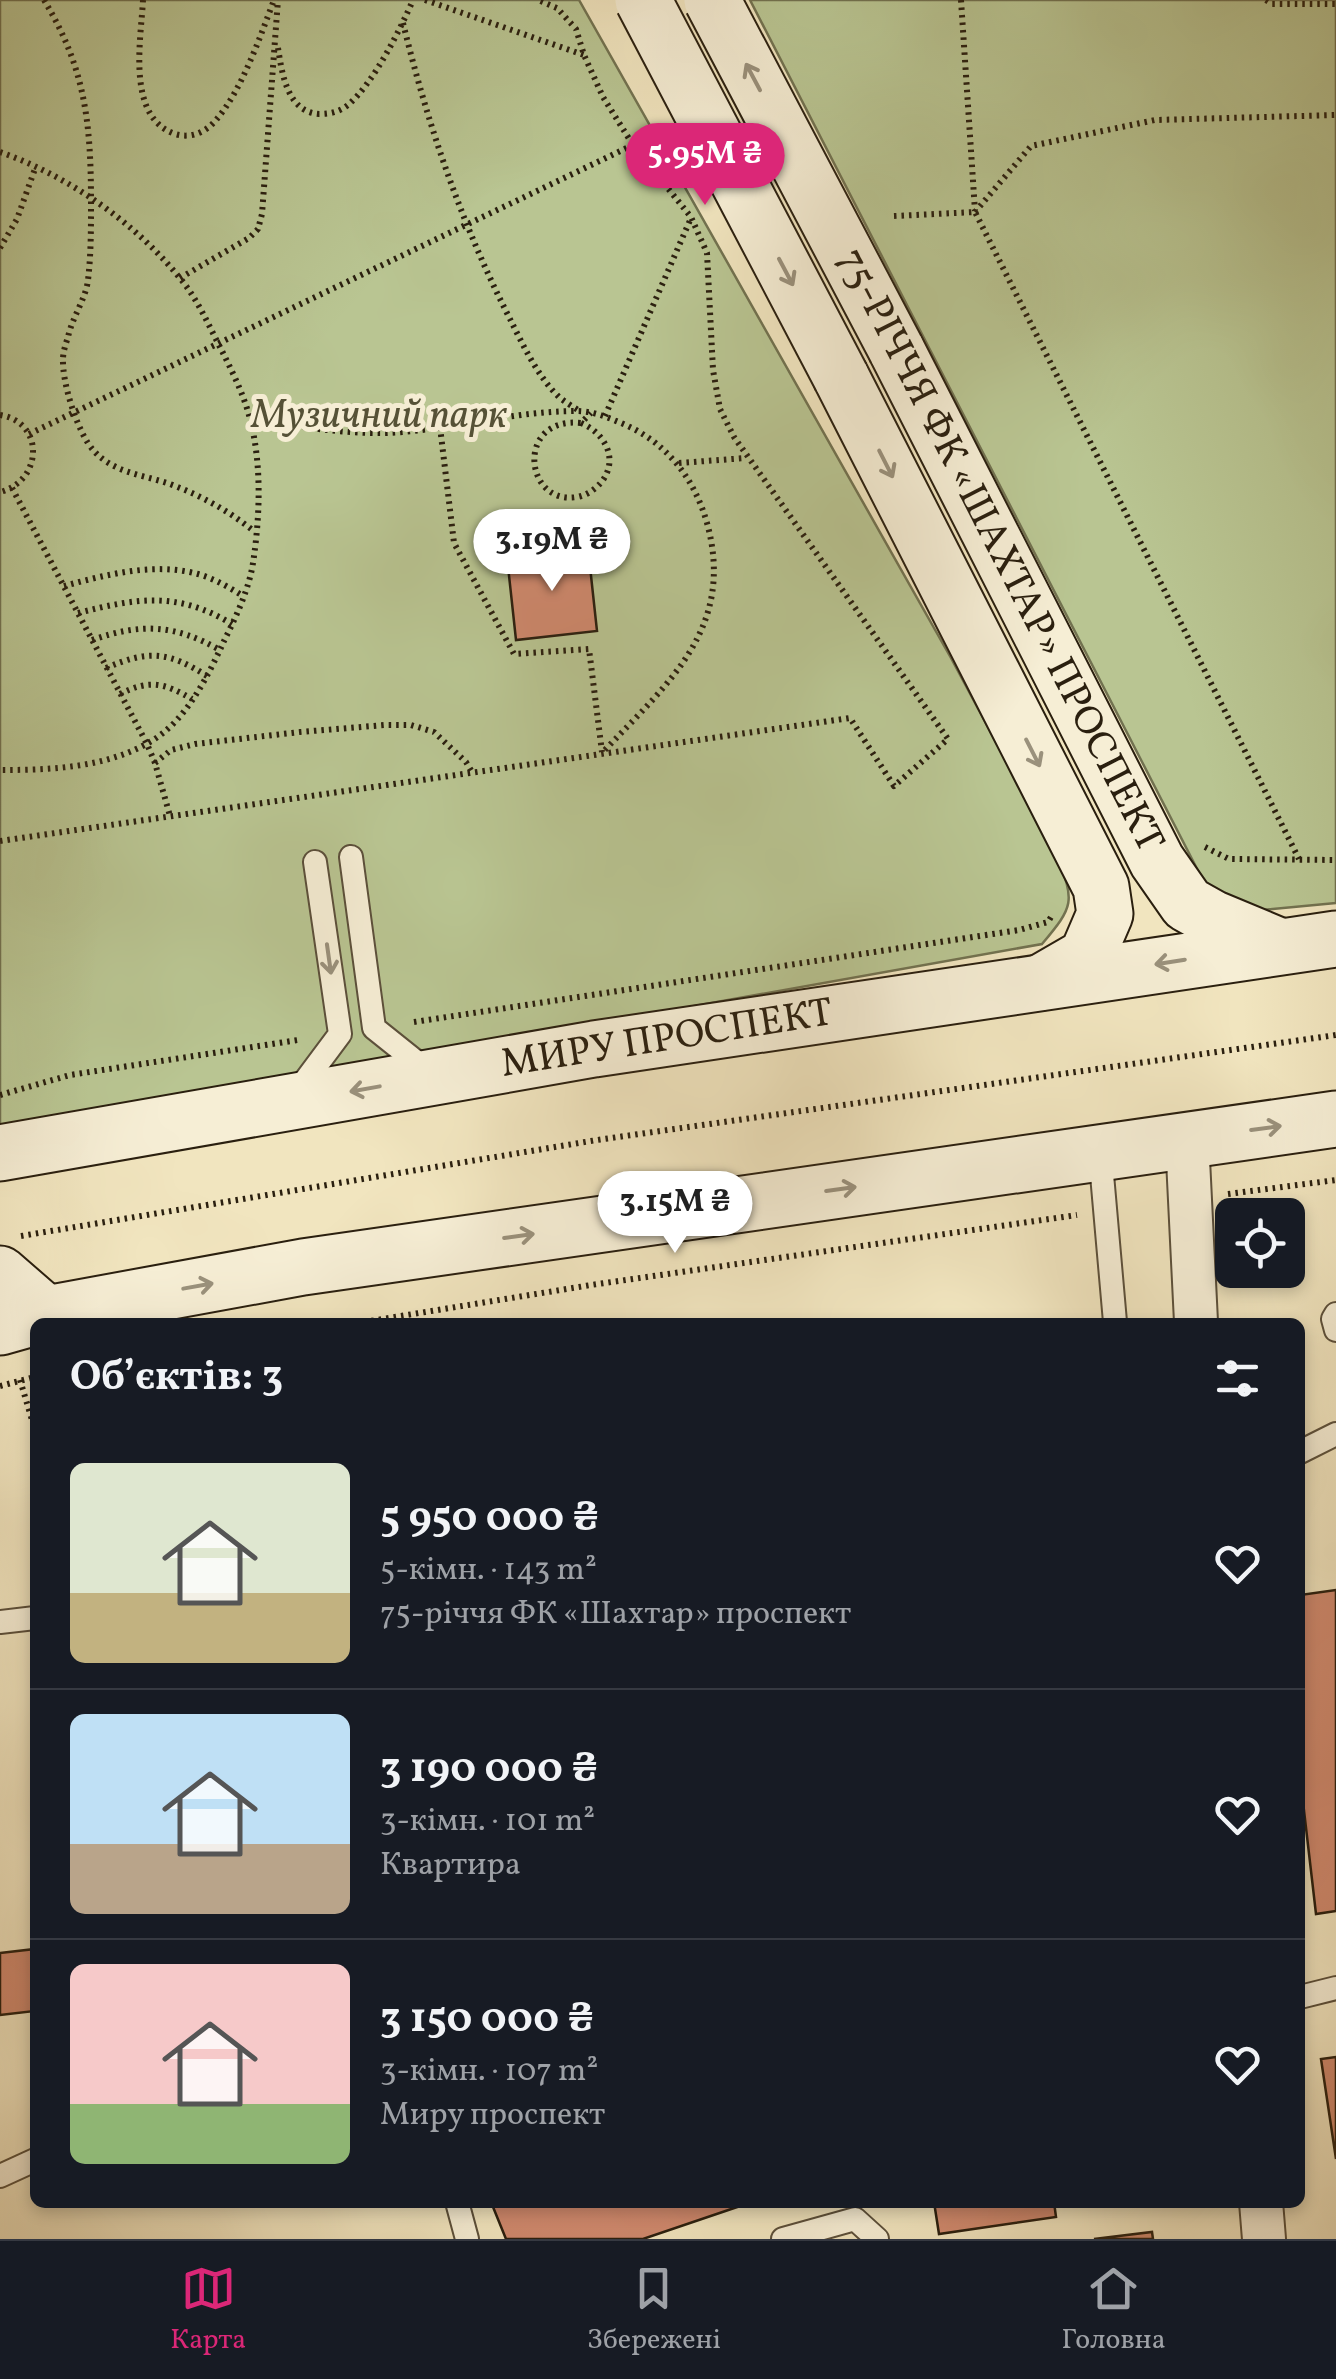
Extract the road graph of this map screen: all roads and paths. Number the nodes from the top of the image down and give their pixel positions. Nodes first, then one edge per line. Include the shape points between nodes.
1 (44, 0) edge
2 (142, 0) edge
3 (276, 0) edge
4 (413, 0) edge
5 (424, 0) edge
6 (538, 0) edge
7 (643, 0) edge
8 (712, 0) edge
9 (961, 0) edge
10 (1266, 0) edge
11 (1336, 4) edge
12 (403, 23) junction
13 (276, 32) junction
14 (584, 55) junction
15 (1336, 115) edge
16 (633, 145) junction
17 (0, 152) edge
18 (36, 166) junction
19 (91, 198) junction
20 (975, 212) junction
21 (894, 216) dead end
22 (691, 217) junction
23 (466, 224) junction
24 (0, 248) edge
25 (180, 278) junction
26 (218, 343) junction
27 (580, 411) junction
28 (75, 413) junction
29 (591, 413) junction
30 (0, 415) edge
31 (605, 416) junction
32 (250, 419) junction
33 (581, 422) junction
34 (440, 426) junction
35 (29, 434) junction
36 (747, 458) junction
37 (678, 463) junction
38 (12, 488) junction
39 (0, 492) edge
40 (255, 532) junction
41 (64, 586) junction
42 (243, 596) junction
43 (78, 613) junction
44 (232, 624) junction
45 (92, 640) junction
46 (220, 650) junction
47 (106, 668) junction
48 (206, 676) junction
49 (120, 694) junction
50 (192, 699) junction
51 (147, 744) junction
52 (602, 754) junction
53 (155, 762) junction
54 (0, 770) edge
55 (472, 772) junction
56 (170, 816) junction
57 (0, 841) edge
58 (351, 857) dead end
59 (1299, 859) dead end
60 (315, 862) dead end
61 (1101, 887) junction
62 (1336, 939) edge
63 (1279, 946) junction
64 (1042, 982) junction
65 (374, 1028) junction
66 (340, 1034) junction
67 (1336, 1035) edge
68 (436, 1077) junction
69 (0, 1095) edge
70 (289, 1102) junction
71 (1336, 1119) edge
72 (1187, 1139) junction
73 (1100, 1152) junction
74 (1, 1155) edge
75 (1336, 1180) edge
76 (1190, 1200) junction
77 (1105, 1211) junction
78 (8, 1255) edge
79 (1336, 1314) edge
80 (39, 1318) edge
81 (389, 1318) edge
82 (1115, 1318) edge
83 (1196, 1318) edge
84 (23, 1321) edge
85 (1336, 1330) edge
86 (30, 1378) edge
87 (20, 1380) junction
88 (0, 1386) edge
89 (30, 1413) edge
90 (1336, 1434) edge
91 (1305, 1450) edge
92 (30, 1619) edge
93 (0, 1622) edge
94 (1336, 1988) edge
95 (1305, 1996) edge
96 (30, 2162) edge
97 (0, 2176) edge
98 (459, 2208) edge
99 (1262, 2208) edge
100 (854, 2211) edge
101 (467, 2239) edge
102 (783, 2239) edge
103 (878, 2239) edge
104 (1264, 2239) edge

1 - 19 path via 79,76
2 - 3 path via 142,96 160,127 188,137 204,131 227,103
3 - 13 path
4 - 12 path
5 - 14 path
6 - 14 path via 558,8 576,30
7 -> 61 main road, 75-РІЧЧЯ ФК «ШАХТАР» ПРОСПЕКТ, bridge
63 -> 8 main road, 75-РІЧЧЯ ФК «ШАХТАР» ПРОСПЕКТ, bridge via 1187,904 1157,861
9 - 20 path
10 - 11 path
12 - 13 path via 358,96 332,114 312,113 290,96
12 - 23 path
13 - 25 path via 258,230
14 - 16 path
15 - 20 path via 1155,120 1030,146
16 - 22 path
16 - 23 path
17 - 18 path
18 - 19 path
18 - 24 path
19 - 25 path
19 - 28 path via 88,285 63,358
20 - 21 path
20 - 59 path
22 - 31 path
22 - 36 path via 708,253 720,409
23 - 26 path
23 - 27 path via 544,379
25 - 26 path
26 - 28 path
26 - 32 path
27 - 29 path
27 - 34 path
28 - 35 path
28 - 40 path via 102,458 208,500
29 - 31 path
29 - 33 path
30 - 35 path
31 - 37 path via 637,429
32 - 34 path via 387,433
32 - 40 path
33 - 33 path via 557,424 534,450 536,475 554,494 592,491 607,471 607,446
34 - 52 path via 454,543 514,654 589,649
35 - 38 path via 32,466
36 - 37 path
36 - 52 path via 948,739 894,786 850,718
37 - 52 path via 701,503 710,536 709,608 688,658
38 - 39 path
38 - 41 path
40 - 42 path
41 - 42 path via 168,570 210,578
41 - 43 path
42 - 44 path
43 - 44 path via 170,600
43 - 45 path
44 - 46 path
45 - 46 path via 157,628
45 - 47 path
46 - 48 path
47 - 48 path via 158,654
47 - 49 path
48 - 50 path
49 - 50 path via 153,684
49 - 51 path
50 - 51 path
51 - 53 path
51 - 54 path via 78,766
52 - 55 path
53 - 55 path via 196,744 411,725 434,732
53 - 56 path
55 - 56 path
56 - 57 path
58 - 65 lane
60 -> 66 lane
61 - 64 main road, 75-РІЧЧЯ ФК «ШАХТАР» ПРОСПЕКТ via 1105,914 1087,956
61 - 65 path via 1061,902 1048,922 1019,930
62 - 63 main road, МИРУ ПРОСПЕКТ
63 -> 64 main road, МИРУ ПРОСПЕКТ
64 - 68 main road, МИРУ ПРОСПЕКТ
65 - 68 lane
66 - 69 path via 70,1075
66 - 70 lane
67 - 78 path via 597,1140
68 -> 70 main road, МИРУ ПРОСПЕКТ
70 - 74 main road, МИРУ ПРОСПЕКТ
72 -> 71 main road
72 - 73 main road
72 - 76 street
73 - 77 lane
80 -> 73 main road via 303,1267
75 - 76 path
76 - 83 street
77 - 81 path
77 - 82 lane
78 - 84 main road
79 - 85 lane
86 - 87 path
87 - 88 path
87 - 89 path
90 - 91 lane
92 - 93 lane
94 - 95 lane
96 - 97 lane
98 - 101 lane
99 - 104 street
100 - 102 lane
100 - 103 lane

